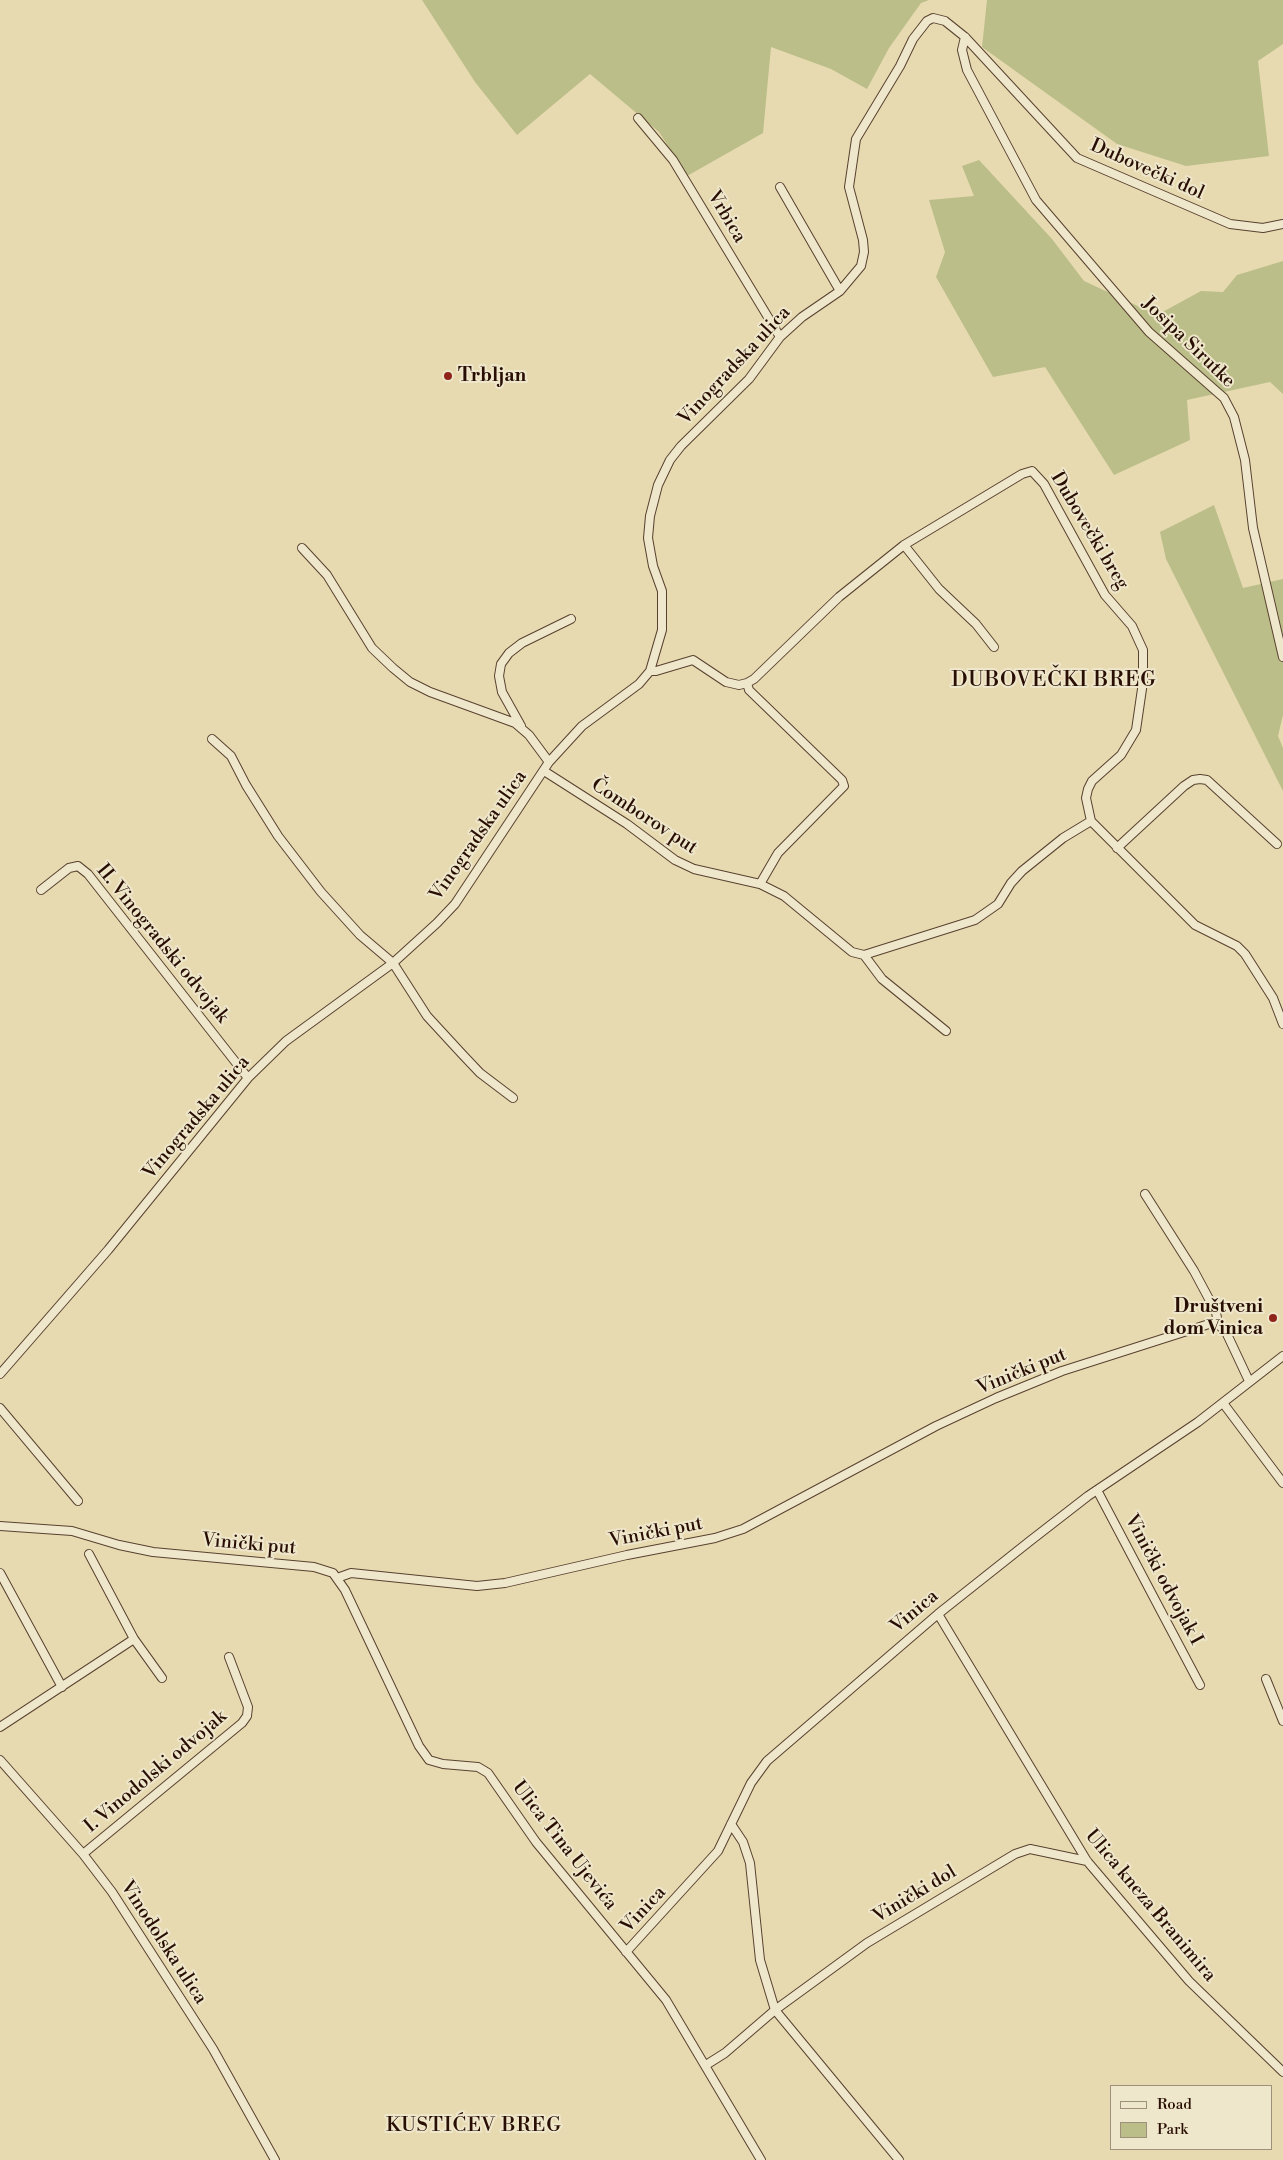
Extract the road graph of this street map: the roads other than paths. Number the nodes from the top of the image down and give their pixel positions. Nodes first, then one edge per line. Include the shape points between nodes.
1 (933, 18) joint
2 (965, 37) junction
3 (638, 118) dead end
4 (780, 188) dead end
5 (1283, 224) edge
6 (840, 291) junction
7 (780, 337) junction
8 (904, 545) junction
9 (302, 548) dead end
10 (571, 619) dead end
11 (994, 647) dead end
12 (1283, 657) edge
13 (650, 671) junction
14 (747, 683) junction
15 (522, 728) junction
16 (212, 739) dead end
17 (548, 762) junction
18 (544, 771) junction
19 (1091, 821) junction
20 (1277, 844) dead end
21 (1117, 848) junction
22 (760, 884) junction
23 (41, 890) dead end
24 (864, 954) junction
25 (393, 964) junction
26 (1283, 1024) edge
27 (946, 1031) dead end
28 (248, 1078) junction
29 (513, 1098) dead end
30 (1145, 1194) dead end
31 (1218, 1324) junction
32 (1283, 1356) edge
33 (0, 1374) edge
34 (1250, 1381) junction
35 (1223, 1403) junction
36 (0, 1408) edge
37 (1283, 1484) edge
38 (1097, 1490) junction
39 (78, 1501) dead end
40 (0, 1526) edge
41 (89, 1554) dead end
42 (0, 1574) edge
43 (337, 1578) junction
44 (938, 1614) junction
45 (134, 1639) junction
46 (229, 1657) dead end
47 (162, 1678) dead end
48 (1266, 1679) dead end
49 (1200, 1685) dead end
50 (62, 1687) junction
51 (1283, 1721) edge
52 (0, 1727) edge
53 (0, 1760) edge
54 (731, 1824) junction
55 (83, 1854) junction
56 (1087, 1861) junction
57 (626, 1952) junction
58 (775, 2010) junction
59 (706, 2065) junction
60 (1283, 2072) edge
61 (275, 2160) edge
62 (762, 2160) edge
63 (899, 2160) edge

1 - 2 street, Dubovečki dol via 945,21
1 - 6 street, Vinogradska ulica via 921,26 913,38 856,139 849,187 864,252 861,266
2 - 5 street, Dubovečki dol via 1077,158 1230,224 1263,228
2 - 12 street, Josipa Sirutke via 962,50 967,70 1036,200 1149,332 1224,398 1234,417 1246,460 1253,528
3 - 7 street, Vrbica via 673,160
4 - 6 street
6 - 7 street, Vinogradska ulica
7 - 13 street, Vinogradska ulica via 750,379 681,446 658,485 648,538 662,591 662,630
8 - 11 street via 939,589 976,624
8 - 14 street, Dubovečki breg via 838,597
8 - 19 street, Dubovečki breg via 1022,474 1032,471 1038,475 1106,595 1132,626 1143,650 1143,682 1136,730 1121,755 1088,789 1086,798
9 - 15 street via 327,575 372,648 404,678 430,692
10 - 15 street via 522,642 501,664 502,692
13 - 14 street via 693,660 726,682
13 - 17 street, Vinogradska ulica via 639,684 582,726
14 - 22 street via 749,690 842,780 844,786 778,852
15 - 17 street
16 - 25 street via 231,756 273,829 321,892 360,935
17 - 18 street, Vinogradska ulica
18 - 22 street, Čomborov put via 596,803 675,860 694,869
18 - 25 street, Vinogradska ulica via 455,904
19 - 21 street
19 - 24 street via 1063,838 1022,871 1010,883 998,904 975,920
20 - 21 street via 1207,780 1200,779 1184,786
21 - 26 street via 1196,925 1237,946 1245,954 1273,998
22 - 24 street, Čomborov put via 784,896 852,952
23 - 28 street, II. Vinogradski odvojak via 69,868 78,866 88,874
24 - 27 street, Čomborov put via 882,979
25 - 28 street, Vinogradska ulica via 286,1041
25 - 29 street via 439,1029 480,1074
28 - 33 street, Vinogradska ulica via 114,1243
30 - 31 street via 1194,1271 1216,1312
31 - 34 street via 1226,1332
31 - 43 street, Vinički put via 1209,1324 1062,1371 996,1398 936,1426 743,1529 715,1538 476,1586 351,1573
32 - 34 street, Vinica
34 - 35 street, Vinica
35 - 37 street
35 - 38 street, Vinica
36 - 39 street
38 - 44 street, Vinica
38 - 49 street, Vinički odvojak I
40 - 43 street, Vinički put via 72,1531 119,1545 180,1555 314,1567 327,1570
41 - 45 street
42 - 50 street
43 - 57 street, Ulica Tina Ujevića via 419,1746 429,1760 478,1766 488,1773 536,1842
44 - 54 street, Vinica via 767,1761 750,1784
44 - 56 street, Ulica kneza Branimira
45 - 47 street
45 - 50 street
46 - 55 street, I. Vinodolski odvojak via 248,1707 242,1723
48 - 51 street
50 - 52 street
53 - 55 street, Vinodolska ulica
54 - 57 street, Vinica via 709,1863
54 - 58 street via 744,1842 750,1863 760,1960
55 - 61 street, Vinodolska ulica via 175,1988
56 - 58 street, Vinički dol via 1030,1849 1015,1854 867,1943
56 - 60 street, Ulica kneza Branimira via 1189,1981
57 - 59 street, Ulica Tina Ujevića via 666,2000
58 - 59 street, Vinički dol
58 - 63 street
59 - 62 street, Ulica Tina Ujevića

